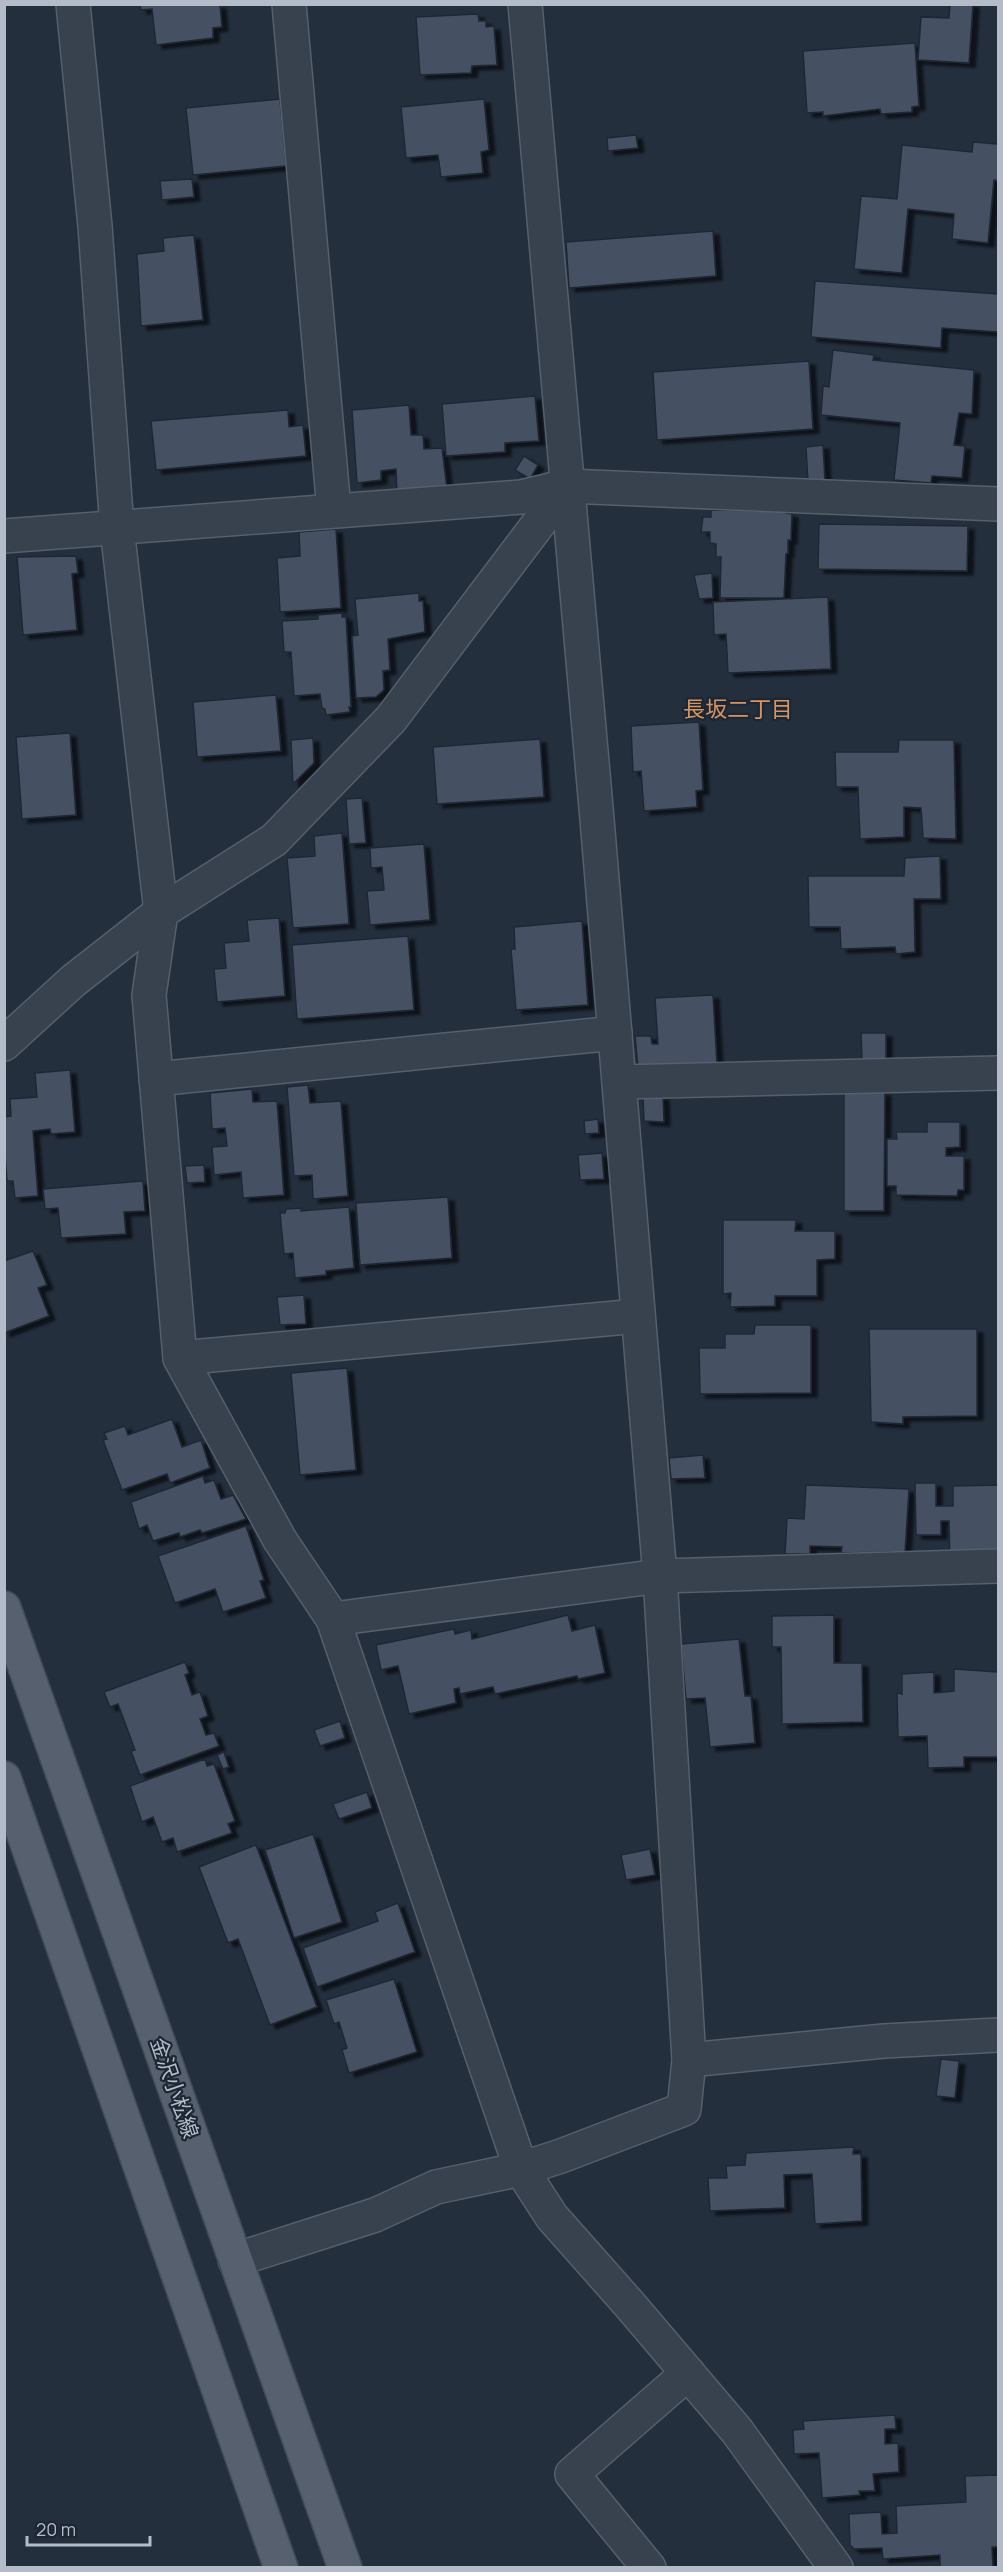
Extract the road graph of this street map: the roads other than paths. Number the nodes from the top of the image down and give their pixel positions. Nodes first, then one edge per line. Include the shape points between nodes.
1 (73, 4) edge
2 (289, 4) edge
3 (525, 4) edge
4 (567, 486) junction
5 (999, 504) edge
6 (334, 510) junction
7 (117, 528) junction
8 (4, 536) edge
9 (160, 912) junction
10 (615, 1033) junction
11 (4, 1044) edge
12 (999, 1073) edge
13 (156, 1079) junction
14 (619, 1082) junction
15 (638, 1316) junction
16 (180, 1358) junction
17 (999, 1566) edge
18 (660, 1576) junction
19 (4, 1608) edge
20 (333, 1619) junction
21 (4, 1778) edge
22 (999, 2035) edge
23 (689, 2060) junction
24 (521, 2169) junction
25 (235, 2259) junction
26 (688, 2373) junction
27 (281, 2568) edge
28 (345, 2568) edge
29 (649, 2568) edge
30 (836, 2568) edge

1 - 7 street
2 - 6 street
3 - 4 street
4 - 5 street
4 - 6 street via 521,496
4 - 9 street via 391,718 274,840
4 - 10 street
6 - 7 street
7 - 8 street
7 - 9 street
9 - 11 street via 73,981
9 - 13 street via 149,995
10 - 13 street
10 - 14 street
12 - 14 street
13 - 16 street
14 - 15 street
15 - 16 street
15 - 18 street
16 - 20 street via 280,1540
17 - 18 street
18 - 20 street
18 - 23 street
19 - 25 main road, 金沢小松線
20 - 24 street
21 - 27 main road
22 - 23 street via 884,2041
23 - 24 street via 684,2109
24 - 25 street via 436,2187 375,2215
24 - 26 street via 552,2217
25 - 28 main road, 金沢小松線
26 - 29 street via 572,2474
26 - 30 street via 737,2431

